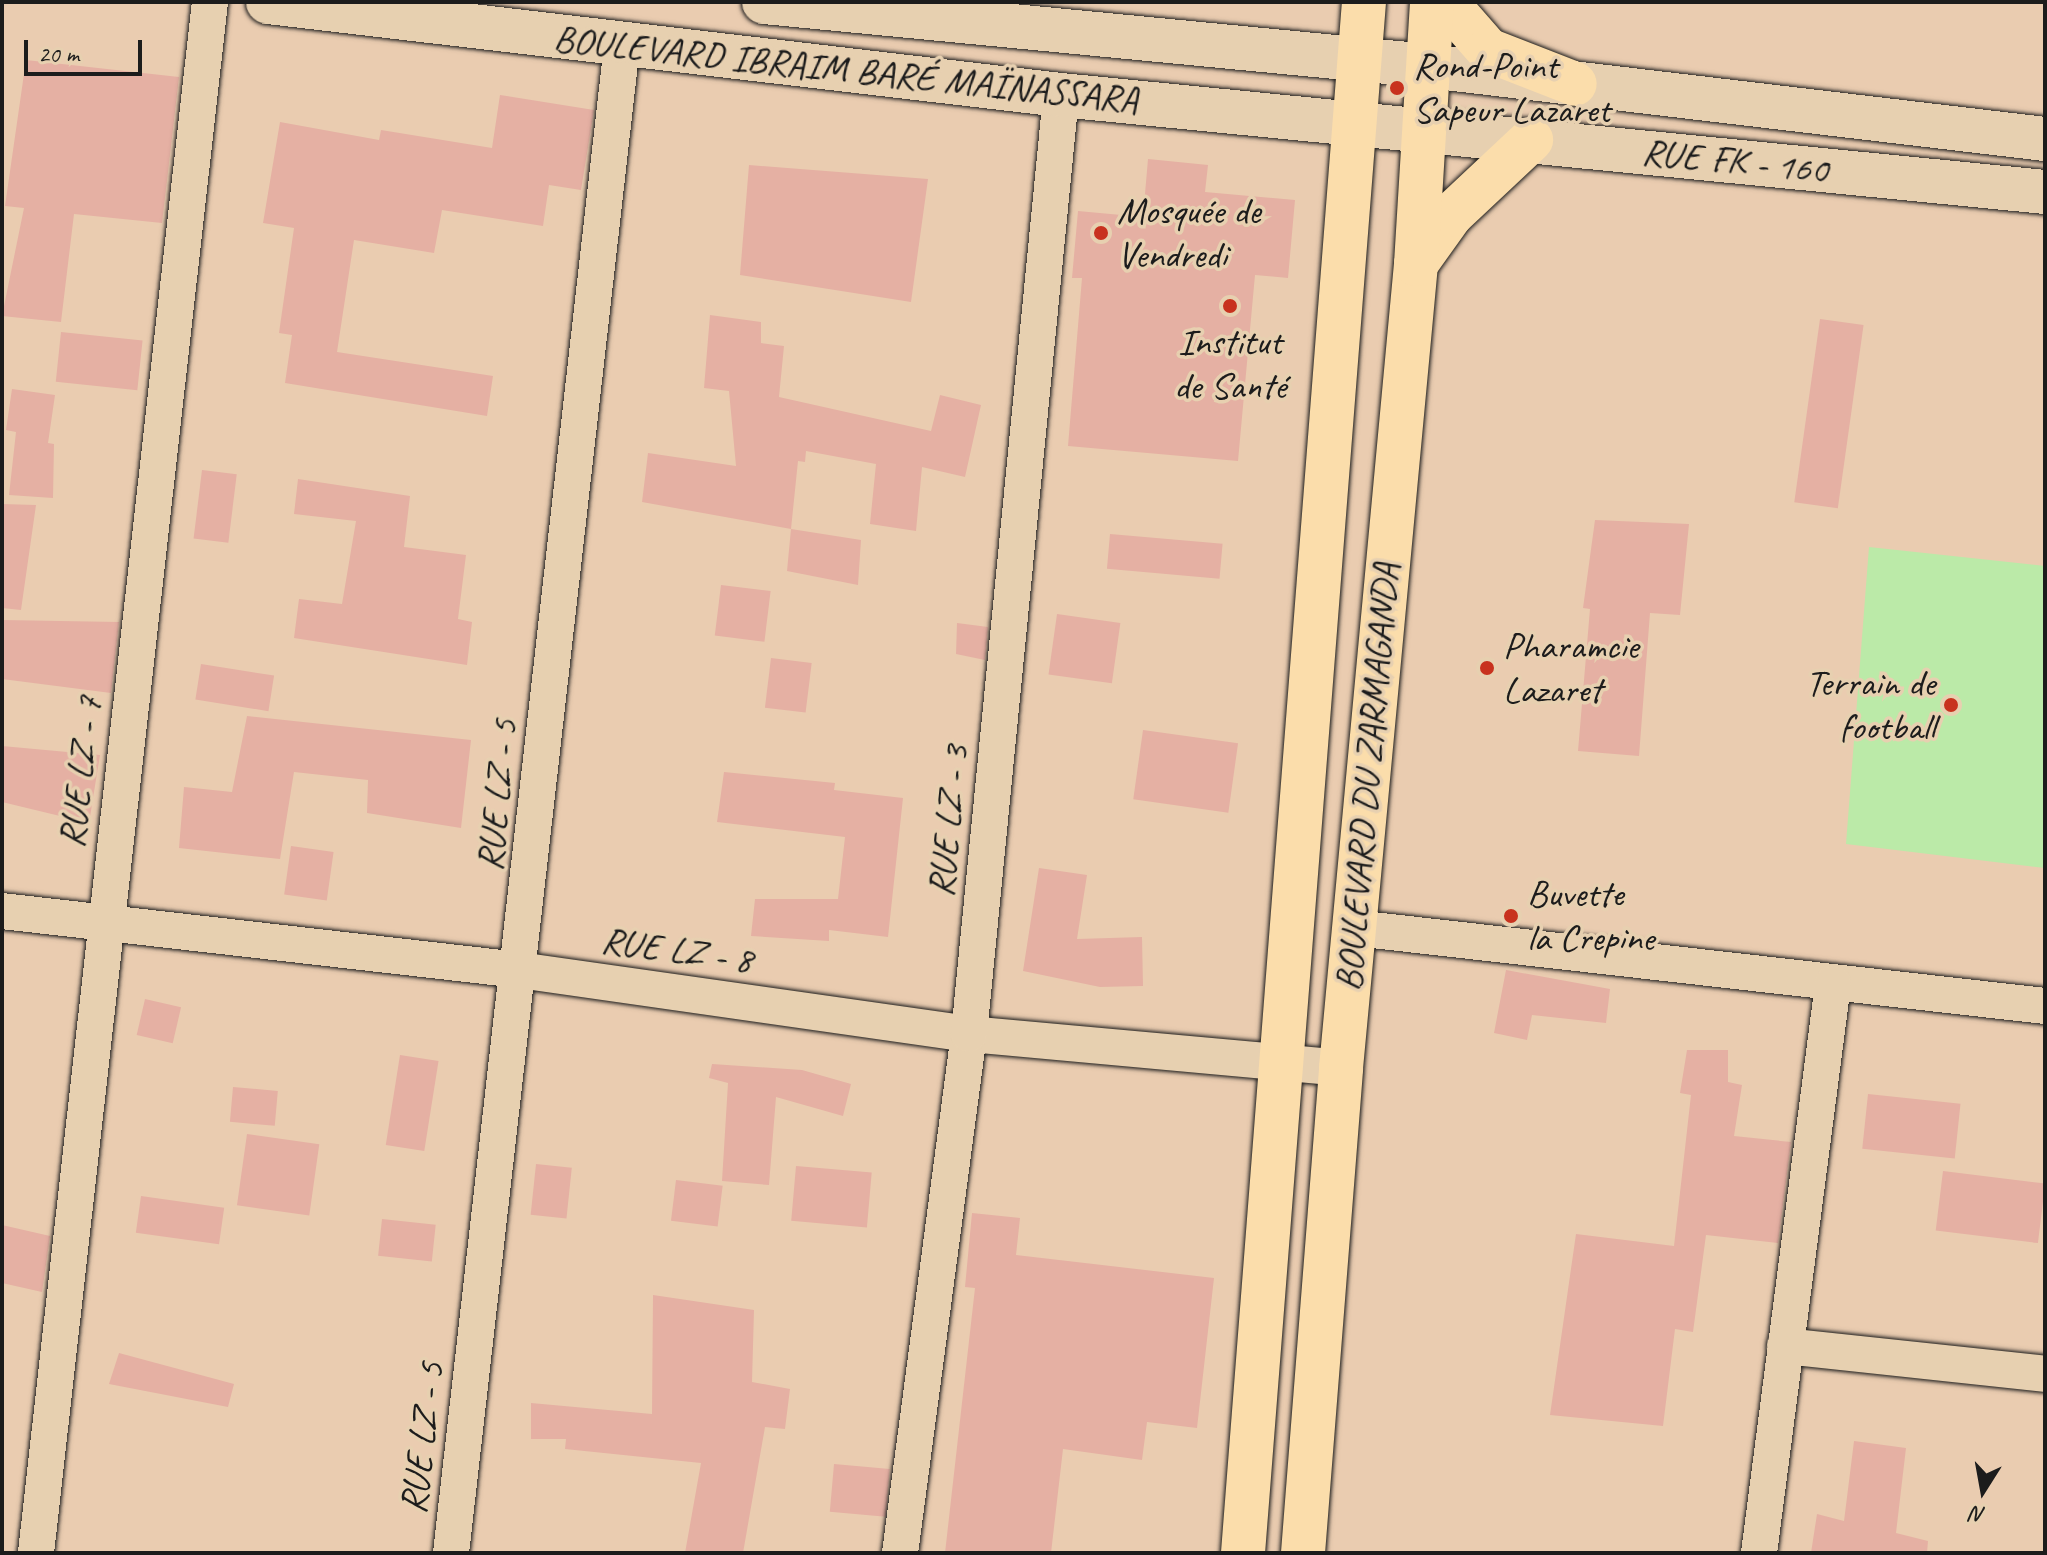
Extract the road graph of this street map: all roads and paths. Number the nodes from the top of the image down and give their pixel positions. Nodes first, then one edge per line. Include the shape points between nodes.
1 (210, 2) edge
2 (268, 2) edge
3 (764, 2) edge
4 (1364, 2) edge
5 (1432, 2) edge
6 (1446, 2) edge
7 (622, 45) junction
8 (1359, 62) junction
9 (1429, 66) junction
10 (1575, 84) junction
11 (1061, 95) junction
12 (1353, 124) junction
13 (1424, 128) junction
14 (2045, 139) edge
15 (1531, 140) junction
16 (2045, 192) edge
17 (1416, 264) junction
18 (2, 911) edge
19 (105, 922) junction
20 (1355, 928) junction
21 (519, 970) junction
22 (1833, 984) junction
23 (2045, 1006) edge
24 (969, 1034) junction
25 (1280, 1062) junction
26 (1341, 1068) junction
27 (1785, 1346) junction
28 (2045, 1374) edge
29 (36, 1553) edge
30 (451, 1553) edge
31 (900, 1553) edge
32 (1243, 1553) edge
33 (1303, 1553) edge
34 (1759, 1553) edge

1 - 19 street, RUE LZ - 7
2 - 7 main road, BOULEVARD IBRAIM BARÉ MAÏNASSARA
3 - 8 main road, BOULEVARD IBRAIM BARÉ MAÏNASSARA
4 - 8 main road, BOULEVARD DU ZARMAGANDA
5 - 9 main road, BOULEVARD DU ZARMAGANDA
6 - 10 main road via 1488,50
7 - 11 main road, BOULEVARD IBRAIM BARÉ MAÏNASSARA
7 - 21 street, RUE LZ - 5
8 - 9 main road, BOULEVARD IBRAIM BARÉ MAÏNASSARA
8 - 12 main road, BOULEVARD DU ZARMAGANDA
9 - 10 main road, RUE FK - 160
9 - 13 main road, BOULEVARD DU ZARMAGANDA
10 - 14 main road, RUE FK - 160
11 - 12 main road, BOULEVARD IBRAIM BARÉ MAÏNASSARA
11 - 24 street, RUE LZ - 3
12 - 13 main road, BOULEVARD IBRAIM BARÉ MAÏNASSARA
12 - 25 main road, BOULEVARD DU ZARMAGANDA
13 - 15 main road, RUE FK - 160
13 - 17 main road, BOULEVARD DU ZARMAGANDA
15 - 16 main road, RUE FK - 160
15 - 17 main road via 1451,215
17 - 20 main road, BOULEVARD DU ZARMAGANDA
18 - 19 street, RUE LZ - 8
19 - 21 street, RUE LZ - 8
19 - 29 street, RUE LZ - 7
20 - 22 street
20 - 26 main road, BOULEVARD DU ZARMAGANDA
21 - 24 street, RUE LZ - 8
21 - 30 street, RUE LZ - 5
22 - 23 street
22 - 27 street
24 - 25 street, RUE LZ - 8
24 - 31 street, RUE LZ - 3
25 - 26 street, RUE LZ - 8
25 - 32 main road, BOULEVARD DU ZARMAGANDA
26 - 33 main road, BOULEVARD DU ZARMAGANDA
27 - 28 street
27 - 34 street

